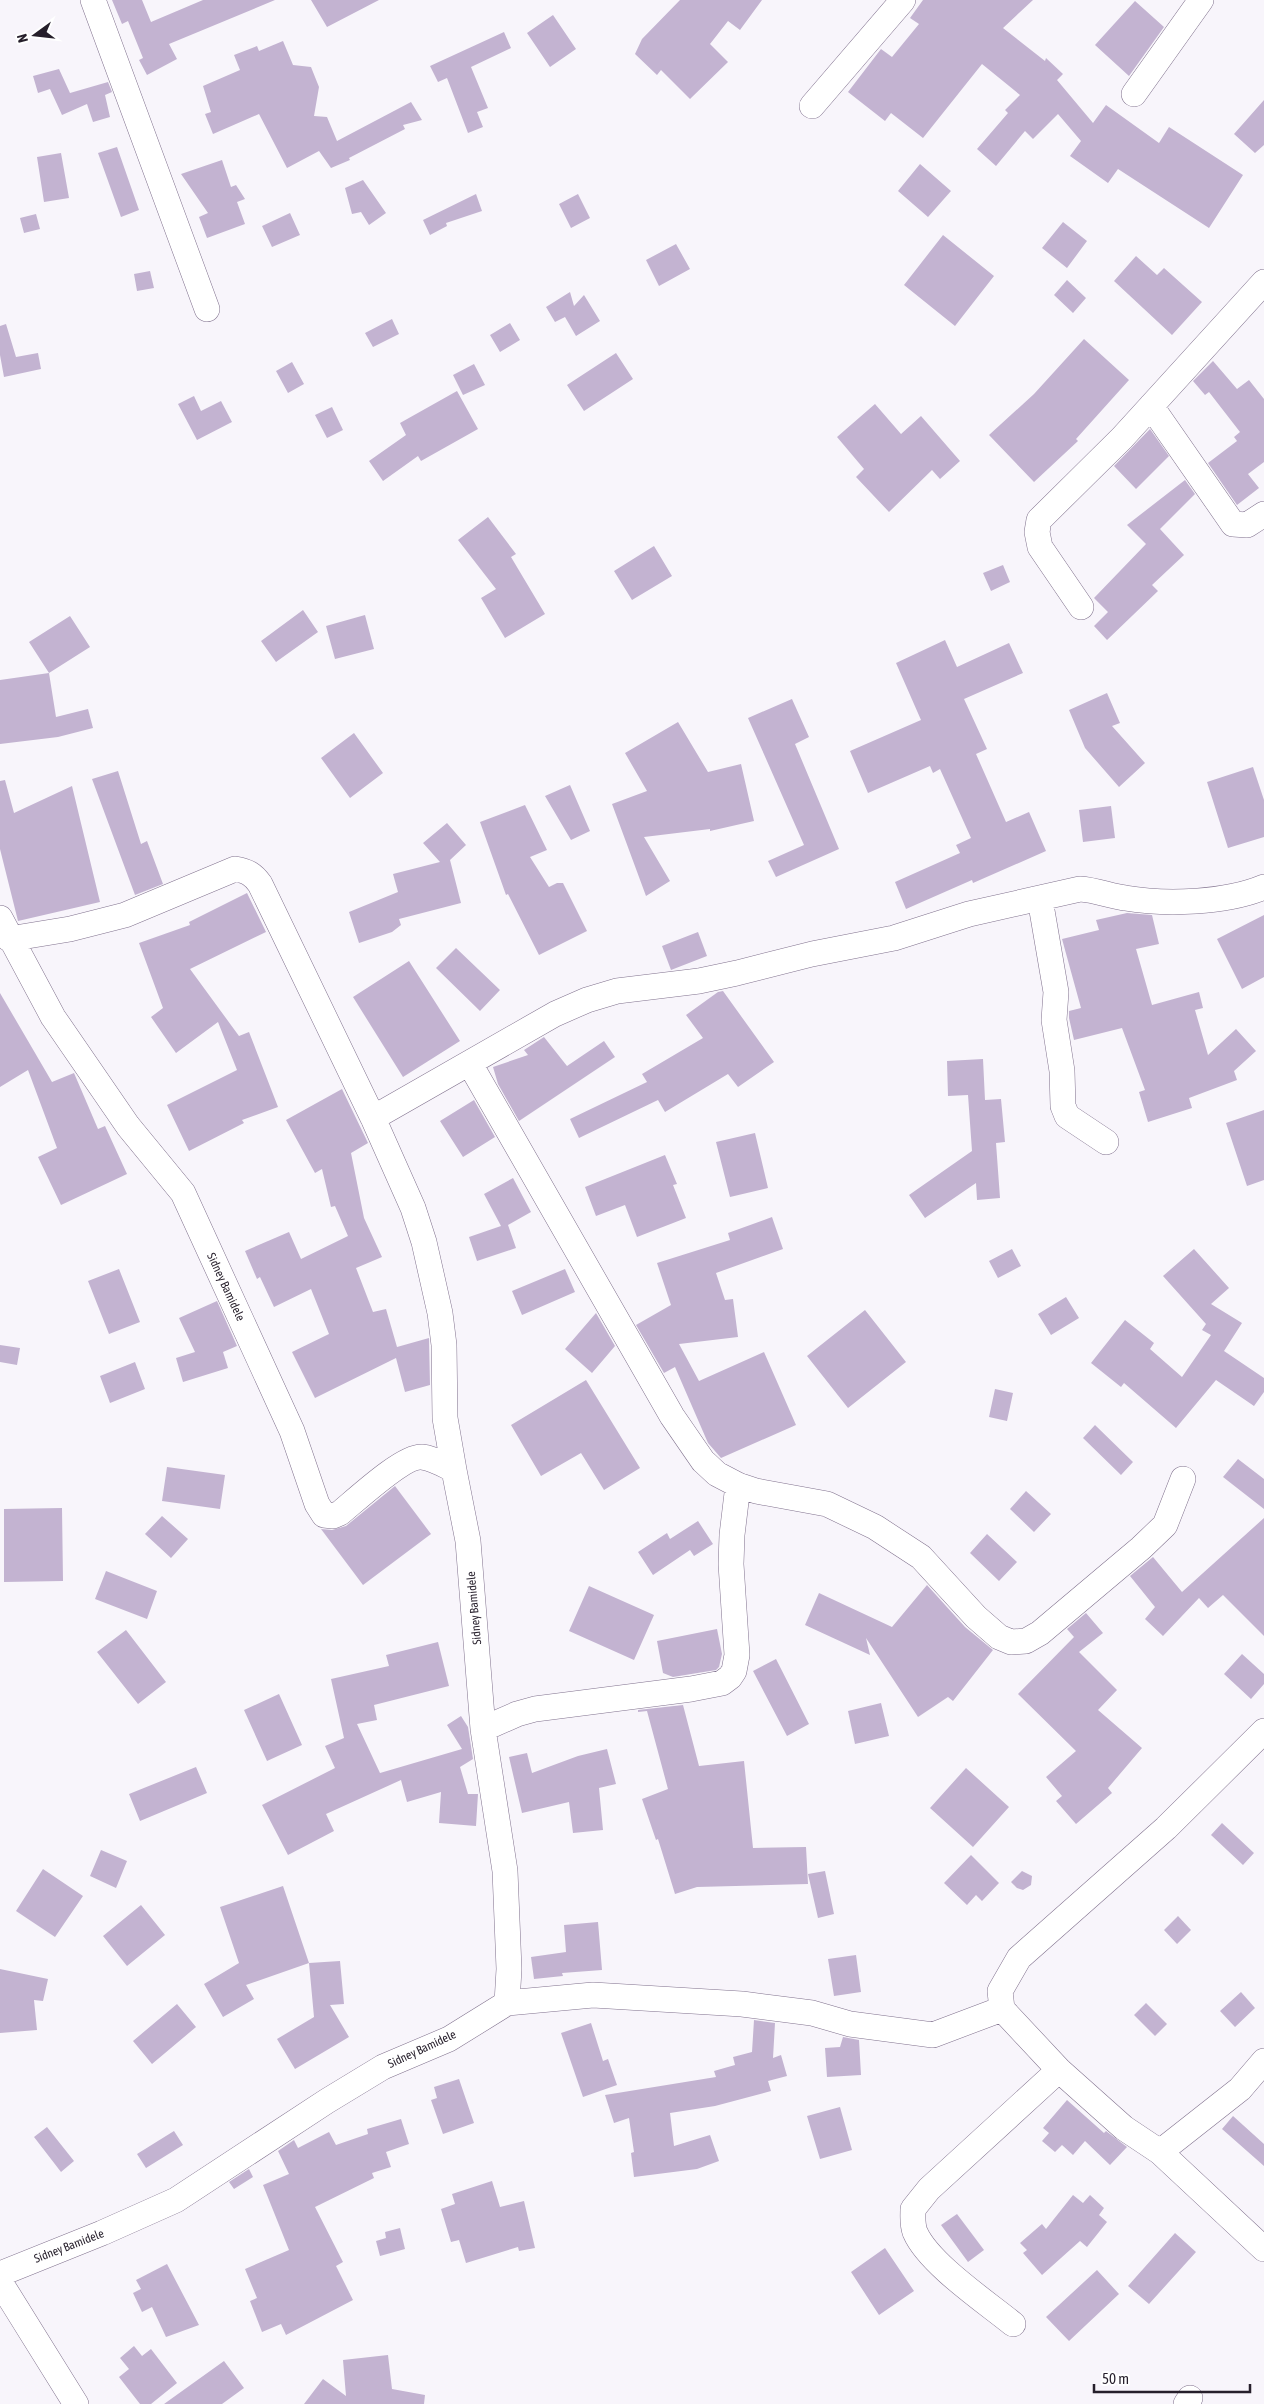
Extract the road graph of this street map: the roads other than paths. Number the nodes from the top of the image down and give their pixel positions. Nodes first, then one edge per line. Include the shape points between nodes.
1 (92, 0) edge
2 (903, 0) edge
3 (1201, 0) edge
4 (1134, 94) dead end
5 (812, 106) dead end
6 (1264, 282) edge
7 (207, 309) dead end
8 (1151, 406) junction
9 (1264, 514) edge
10 (1081, 607) dead end
11 (1264, 887) edge
12 (1040, 899) junction
13 (5, 929) edge
14 (470, 1064) junction
15 (373, 1118) junction
16 (1106, 1142) dead end
17 (454, 1470) junction
18 (1183, 1478) dead end
19 (738, 1485) junction
20 (483, 1729) junction
21 (1264, 1731) edge
22 (507, 2003) junction
23 (1002, 2009) junction
24 (1264, 2061) edge
25 (1059, 2070) junction
26 (1160, 2152) junction
27 (1264, 2249) edge
28 (0, 2274) edge
29 (0, 2282) edge
30 (1013, 2324) dead end
31 (76, 2404) edge

1 - 7 street
2 - 5 street
3 - 4 street
6 - 8 street
8 - 9 street via 1233,524 1247,525
8 - 10 street via 1039,520 1040,547
11 - 12 street via 1215,899 1168,901 1126,898 1080,889
12 - 14 street via 970,914 894,938 737,973 617,991 555,1014
12 - 16 street via 1056,992 1054,1020 1062,1071 1063,1106 1067,1116
13 - 15 street via 70,929 125,915 235,869 254,875
13 - 17 street, Sidney Bamidele via 52,1017 128,1126 183,1193 292,1431 324,1515 340,1513 411,1458 431,1458
14 - 15 street
14 - 19 street via 672,1416 703,1461
15 - 17 street via 413,1208 424,1242 440,1313 445,1418
17 - 20 street, Sidney Bamidele via 468,1541
18 - 19 street via 1166,1525 1040,1633 1018,1643 999,1637 921,1558 875,1527 827,1504
19 - 20 street via 731,1564 737,1655 730,1677 722,1683 691,1689 534,1709
20 - 22 street, Sidney Bamidele via 505,1871 509,1969
21 - 23 street via 1110,1880 1019,1958 1000,1991
22 - 23 street via 594,1996 742,2004 933,2035
22 - 28 street, Sidney Bamidele via 449,2039 375,2072 176,2200
23 - 25 street
24 - 26 street via 1240,2089
25 - 26 street via 1124,2128
25 - 30 street via 935,2184 913,2209 914,2230 926,2248
26 - 27 street
29 - 31 street

